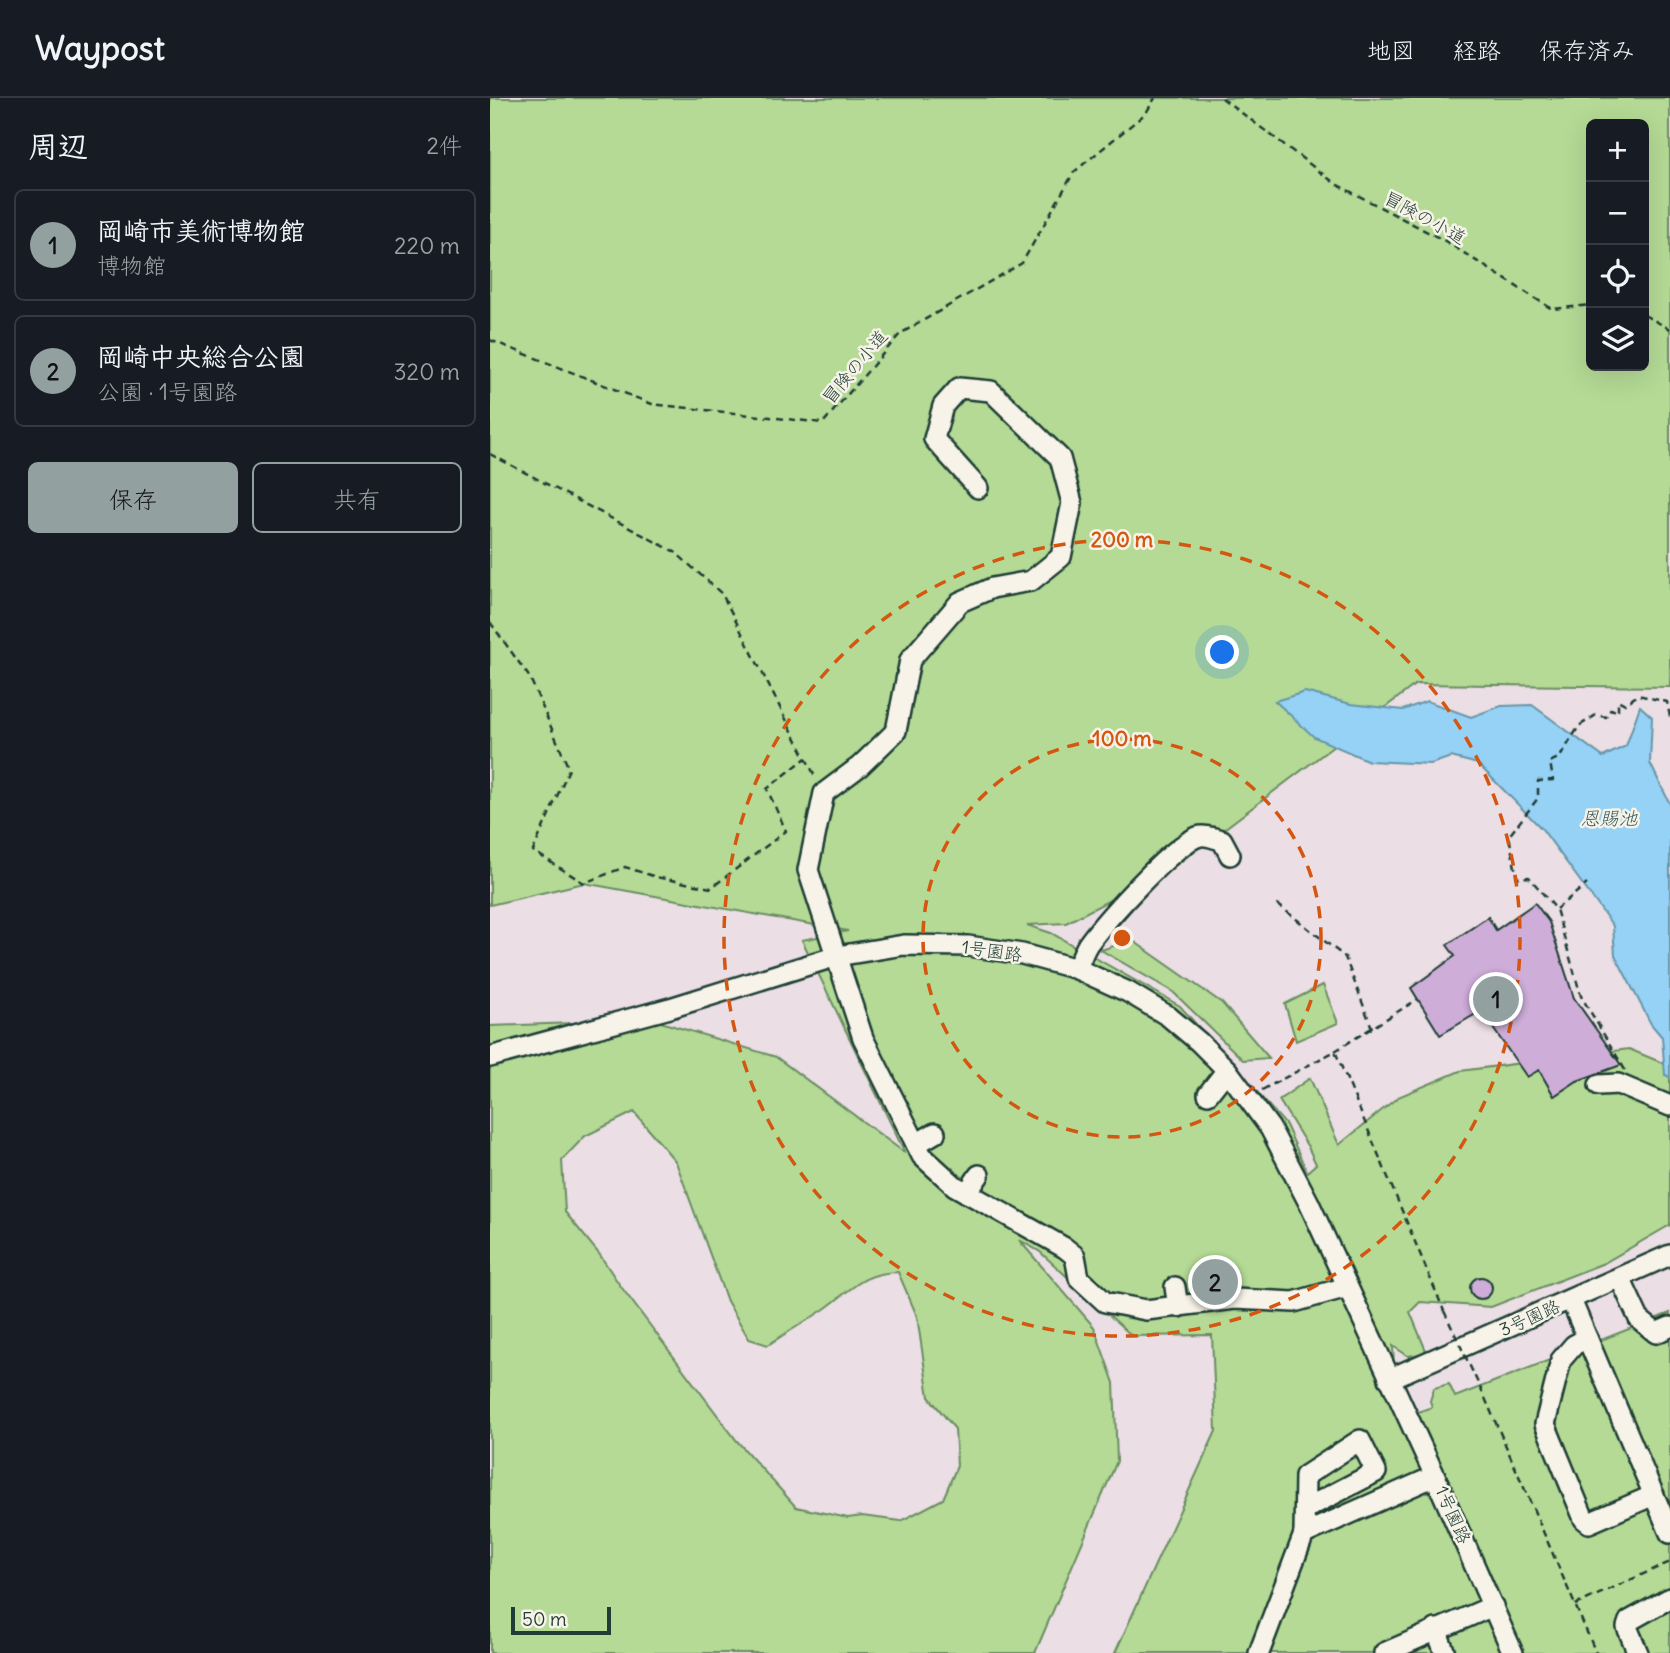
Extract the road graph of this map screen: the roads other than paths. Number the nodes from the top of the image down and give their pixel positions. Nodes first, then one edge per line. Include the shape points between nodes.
1 (978, 488) dead end
2 (1230, 855) dead end
3 (837, 956) junction
4 (1077, 969) junction
5 (490, 1058) edge
6 (1227, 1070) junction
7 (1599, 1085) dead end
8 (1208, 1094) dead end
9 (1670, 1106) edge
10 (935, 1133) dead end
11 (916, 1144) junction
12 (979, 1175) dead end
13 (967, 1193) junction
14 (1670, 1255) edge
15 (1620, 1278) junction
16 (1175, 1286) dead end
17 (1347, 1287) junction
18 (1571, 1300) junction
19 (1178, 1307) junction
20 (1670, 1327) edge
21 (1587, 1338) junction
22 (1389, 1380) junction
23 (1435, 1476) junction
24 (1654, 1495) junction
25 (1305, 1509) dead end
26 (1670, 1533) edge
27 (1304, 1534) junction
28 (1670, 1598) edge
29 (1493, 1606) junction
30 (1436, 1629) junction
31 (1259, 1653) edge
32 (1384, 1653) edge
33 (1445, 1653) edge
34 (1513, 1653) edge
35 (1638, 1653) edge

1 - 3 street via 934,439 943,406 959,388 991,391 1060,458 1072,503 1061,557 1031,581 992,588 960,602 910,660 896,731 824,793 808,870
2 - 4 street via 1222,840 1202,836 1184,843 1111,917 1087,946
3 - 4 street, 1号園路 via 904,945 968,946
3 - 5 street, 1号園路
3 - 11 street via 863,1038
4 - 6 street, 1号園路 via 1168,1016
6 - 8 street
6 - 17 street, 1号園路 via 1286,1156
7 - 9 street via 1618,1084
10 - 11 street
11 - 13 street via 922,1156
12 - 13 street
13 - 19 street via 1065,1248 1075,1256 1079,1278 1105,1302 1146,1310
14 - 15 street, 3号園路
15 - 18 street, 3号園路
15 - 20 street via 1639,1319 1656,1333
16 - 19 street
17 - 19 street via 1294,1302 1235,1299
17 - 22 street, 1号園路
18 - 21 street
18 - 22 street, 3号園路
21 - 24 street
21 - 24 street via 1561,1360 1545,1424 1584,1518 1590,1523
22 - 23 street, 1号園路
23 - 27 street
23 - 29 street, 1号園路
24 - 26 street
25 - 27 street
27 - 31 street
28 - 35 street via 1629,1621 1627,1627
29 - 30 street
29 - 34 street, 1号園路
30 - 32 street
30 - 33 street

